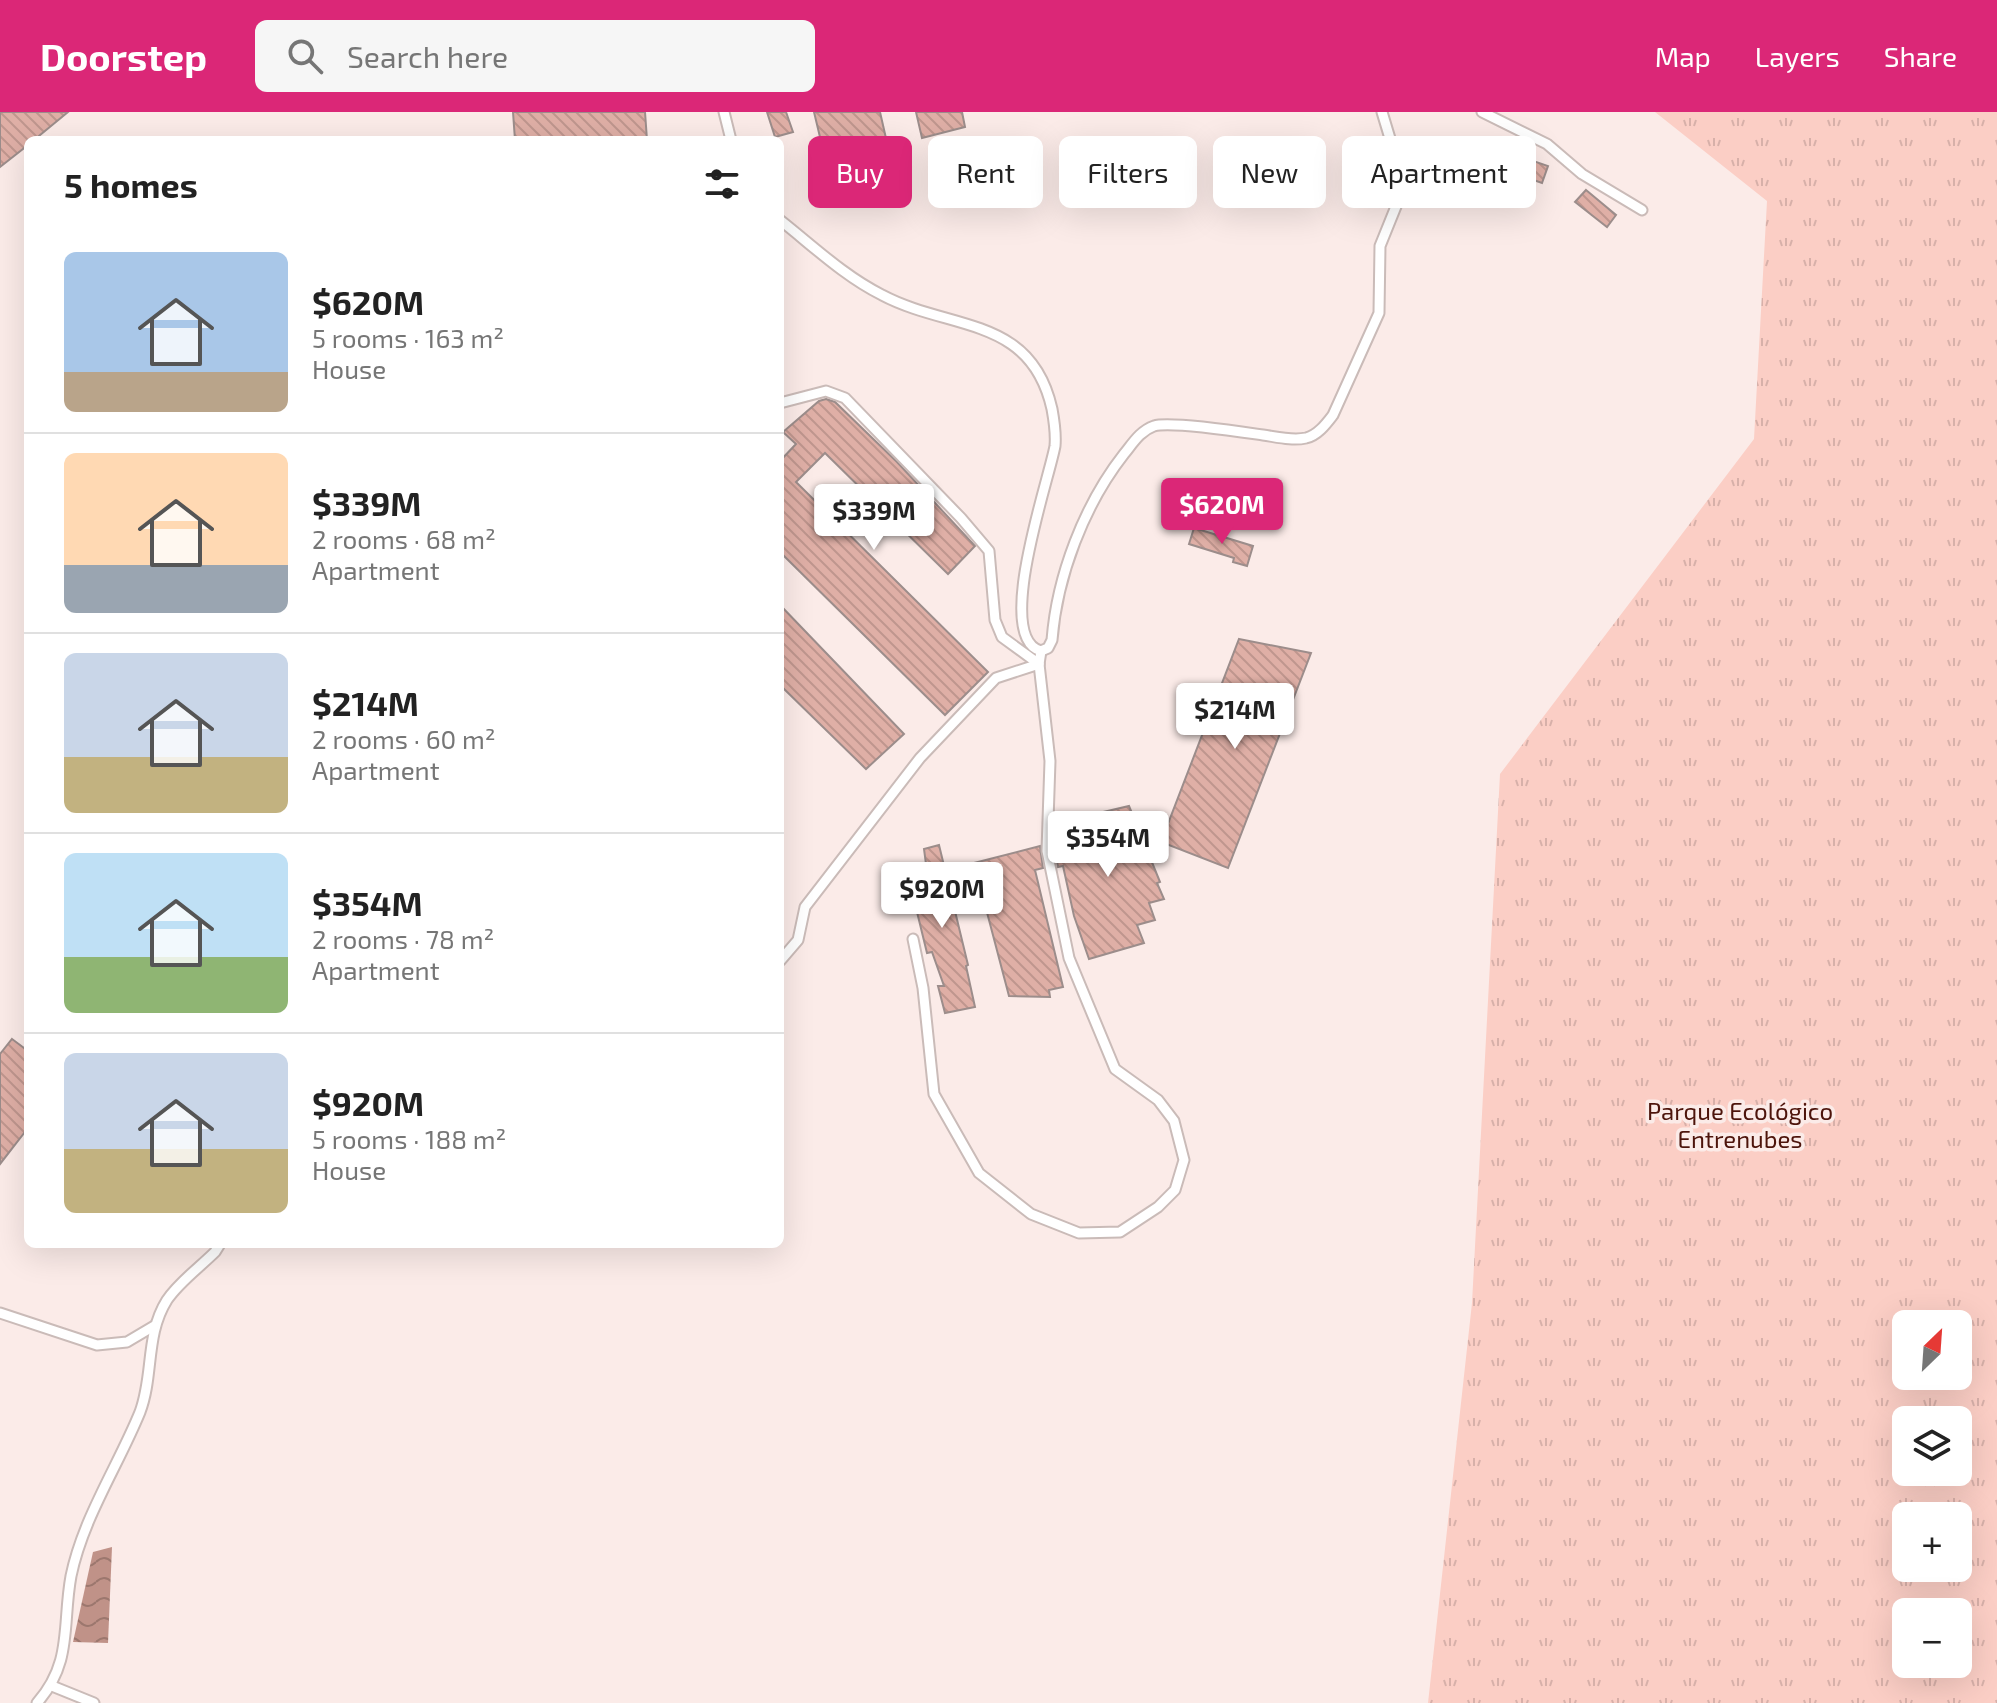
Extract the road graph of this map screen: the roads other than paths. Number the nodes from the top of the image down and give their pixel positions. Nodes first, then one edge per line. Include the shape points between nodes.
1 (724, 112) edge
2 (1382, 112) edge
3 (1482, 112) edge
4 (730, 136) edge
5 (1642, 210) dead end
6 (784, 223) edge
7 (784, 402) edge
8 (1041, 651) junction
9 (1039, 664) junction
10 (913, 939) dead end
11 (784, 956) edge
12 (218, 1248) edge
13 (0, 1313) edge
14 (154, 1326) junction
15 (52, 1686) junction
16 (37, 1703) edge
17 (94, 1703) edge

1 - 4 lane
2 - 8 lane via 1395,155 1399,199 1380,246 1379,313 1333,415 1307,438 1180,425 1156,425 1141,433 1090,509 1067,564 1052,640
3 - 5 lane via 1547,144 1582,174
6 - 8 lane via 859,283 887,298 995,333 1024,352 1042,378 1055,442 1023,573 1024,635
7 - 9 lane via 826,391 845,398 989,551 995,620 1002,637
8 - 9 lane
9 - 10 lane via 1050,761 1047,851 1069,958 1115,1069 1158,1100 1174,1121 1184,1160 1175,1190 1158,1207 1120,1232 1079,1233 1031,1214 979,1173 934,1094
9 - 11 lane via 996,678 920,758 805,907 798,940
12 - 14 lane via 168,1298
13 - 14 lane via 97,1345 127,1342
14 - 15 lane via 141,1409 99,1495 72,1574 62,1659
15 - 16 lane
15 - 17 lane

